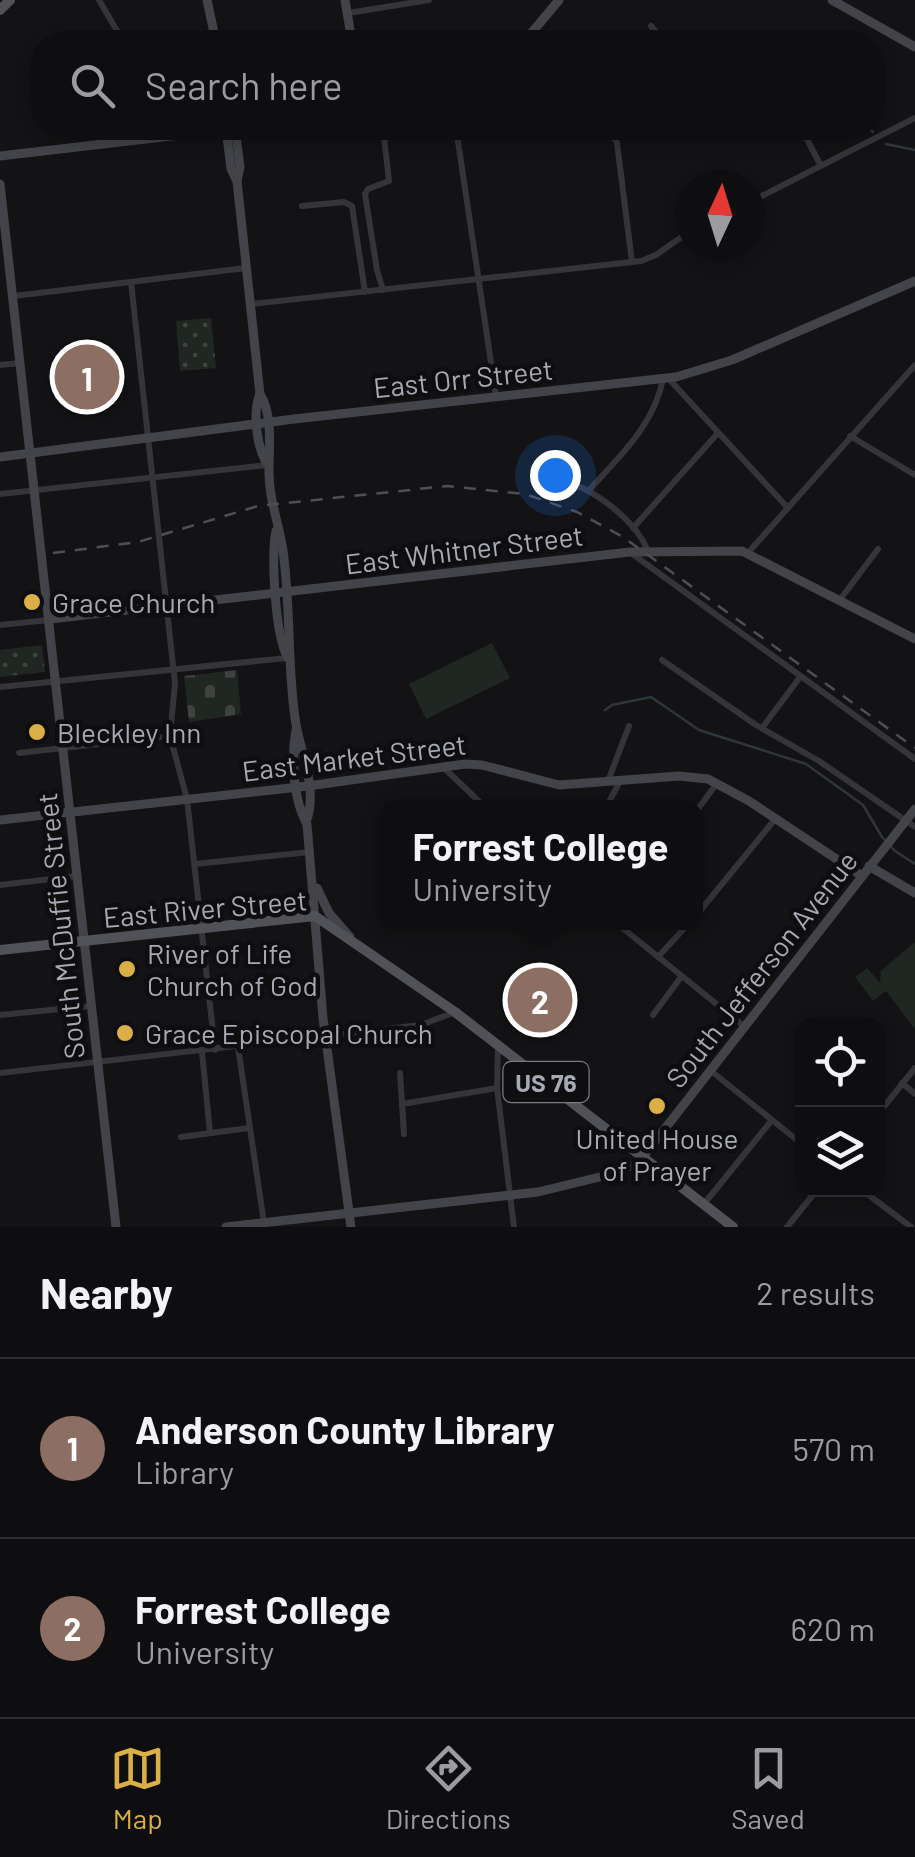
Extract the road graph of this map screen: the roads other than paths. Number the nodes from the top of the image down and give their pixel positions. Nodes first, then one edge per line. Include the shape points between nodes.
1 (10, 0) edge
2 (99, 0) edge
3 (207, 0) edge
4 (345, 0) edge
5 (430, 0) edge
6 (558, 0) edge
7 (832, 0) edge
8 (0, 10) edge
9 (346, 14) junction
10 (651, 26) dead end
11 (117, 30) edge
12 (213, 30) edge
13 (349, 30) edge
14 (535, 30) edge
15 (654, 30) edge
16 (885, 30) edge
17 (885, 30) edge
18 (915, 47) edge
19 (915, 118) edge
20 (885, 133) edge
21 (133, 140) edge
22 (232, 140) edge
23 (385, 140) edge
24 (458, 140) edge
25 (616, 140) edge
26 (807, 140) edge
27 (872, 140) edge
28 (0, 156) edge
29 (821, 166) junction
30 (0, 184) edge
31 (765, 194) edge
32 (302, 206) dead end
33 (675, 242) edge
34 (632, 262) junction
35 (246, 268) junction
36 (479, 278) junction
37 (131, 282) junction
38 (915, 282) edge
39 (384, 290) junction
40 (365, 292) junction
41 (14, 296) junction
42 (250, 304) junction
43 (21, 363) junction
44 (915, 364) edge
45 (0, 365) edge
46 (666, 379) junction
47 (496, 398) junction
48 (263, 423) junction
49 (718, 433) junction
50 (850, 436) junction
51 (147, 438) junction
52 (31, 453) junction
53 (0, 456) edge
54 (268, 465) junction
55 (915, 475) edge
56 (153, 478) junction
57 (547, 478) dead end
58 (36, 490) junction
59 (590, 490) junction
60 (0, 494) edge
61 (788, 508) junction
62 (633, 528) junction
63 (878, 549) dead end
64 (648, 551) junction
65 (630, 552) junction
66 (747, 554) junction
67 (282, 593) junction
68 (840, 601) junction
69 (167, 606) junction
70 (50, 620) junction
71 (0, 625) edge
72 (915, 639) edge
73 (288, 658) junction
74 (662, 660) dead end
75 (174, 670) junction
76 (800, 677) junction
77 (57, 683) junction
78 (0, 687) edge
79 (629, 726) dead end
80 (762, 728) junction
81 (170, 736) junction
82 (64, 748) junction
83 (19, 753) dead end
84 (915, 759) edge
85 (443, 767) junction
86 (620, 781) junction
87 (608, 782) junction
88 (718, 782) junction
89 (302, 786) junction
90 (187, 799) junction
91 (478, 800) edge
92 (610, 800) edge
93 (703, 802) edge
94 (915, 809) edge
95 (70, 812) junction
96 (776, 818) junction
97 (0, 820) edge
98 (910, 823) edge
99 (310, 852) junction
100 (194, 864) junction
101 (869, 866) junction
102 (312, 872) junction
103 (76, 876) junction
104 (862, 876) junction
105 (0, 886) edge
106 (915, 894) edge
107 (703, 908) edge
108 (315, 916) junction
109 (201, 928) junction
110 (626, 930) edge
111 (684, 930) edge
112 (84, 941) junction
113 (355, 943) junction
114 (0, 950) edge
115 (658, 957) junction
116 (681, 977) junction
117 (91, 1006) junction
118 (455, 1012) junction
119 (0, 1015) edge
120 (652, 1015) dead end
121 (745, 1027) junction
122 (326, 1036) junction
123 (498, 1044) junction
124 (238, 1047) junction
125 (215, 1050) junction
126 (202, 1052) junction
127 (98, 1063) junction
128 (915, 1068) edge
129 (710, 1071) junction
130 (0, 1073) edge
131 (400, 1073) dead end
132 (902, 1084) junction
133 (498, 1088) junction
134 (915, 1094) edge
135 (402, 1104) junction
136 (884, 1107) edge
137 (772, 1120) junction
138 (250, 1128) junction
139 (210, 1132) junction
140 (404, 1134) dead end
141 (181, 1137) dead end
142 (795, 1138) edge
143 (643, 1157) junction
144 (510, 1196) junction
145 (811, 1197) edge
146 (871, 1197) edge
147 (704, 1204) junction
148 (349, 1213) junction
149 (264, 1223) junction
150 (240, 1226) edge
151 (116, 1227) edge
152 (226, 1227) edge
153 (351, 1227) edge
154 (514, 1227) edge
155 (733, 1227) edge
156 (787, 1227) edge
157 (911, 1227) edge

1 - 8 main road
2 - 11 street
3 - 12 street
4 - 9 street
5 - 9 street
6 - 14 street
7 - 17 street
9 - 13 street
10 - 15 street
16 - 18 street
19 - 20 street
21 - 28 street
22 - 35 street
23 - 39 street via 389,181 366,194
24 - 36 street
25 - 34 street
26 - 29 street
27 - 29 street
29 - 31 street
30 - 41 street, South McDuffie Street
32 - 40 street via 352,206
33 - 34 street
34 - 36 street
35 - 37 street
35 - 42 street
36 - 39 street
36 - 47 street
37 - 41 street
37 - 51 street
38 - 46 street, East Orr Street via 732,360
39 - 40 street
40 - 42 street
41 - 43 street, South McDuffie Street
42 - 48 street
43 - 45 street
43 - 52 street, South McDuffie Street
44 - 50 street
46 - 47 street, East Orr Street
46 - 49 street
46 - 59 street via 645,425
47 - 48 street, East Orr Street
48 - 51 street, East Orr Street
48 - 54 street
49 - 61 street
49 - 62 street
50 - 55 street
50 - 61 street
51 - 52 street, East Orr Street
51 - 56 street
52 - 53 street, East Orr Street
52 - 58 street, South McDuffie Street
54 - 56 street
54 - 67 street via 283,547
56 - 58 street
56 - 69 street
57 - 59 street
58 - 60 street
58 - 70 street, South McDuffie Street
59 - 62 street
61 - 66 street
62 - 64 street
63 - 68 street
64 - 65 street, East Whitner Street
64 - 66 street, East Whitner Street
65 - 67 street, East Whitner Street
65 - 76 street
66 - 68 street, East Whitner Street
67 - 69 street, East Whitner Street
67 - 73 street
68 - 72 street, East Whitner Street
69 - 70 street, East Whitner Street
69 - 75 street
70 - 71 street, East Whitner Street
70 - 77 street, South McDuffie Street
73 - 75 street
73 - 89 street
74 - 80 street
75 - 77 street
75 - 81 street
76 - 80 street
76 - 84 street
77 - 78 street
77 - 82 street, South McDuffie Street
79 - 87 street
80 - 98 street
81 - 82 street
81 - 90 street
82 - 83 street
82 - 95 street, South McDuffie Street
85 - 87 street, East Market Street via 482,764 558,786
85 - 89 street, East Market Street
85 - 91 street
86 - 87 street, East Market Street
86 - 88 street, East Market Street via 688,776
86 - 92 street
88 - 93 street
88 - 96 street, East Market Street
89 - 90 street, East Market Street
89 - 99 street
90 - 95 street, East Market Street
90 - 100 street
94 - 98 street, South Jefferson Avenue
95 - 97 street, East Market Street
95 - 103 street, South McDuffie Street
96 - 104 street, East Market Street
96 - 107 street
98 - 101 street, South Jefferson Avenue
99 - 100 street
99 - 102 street
100 - 109 street
101 - 104 street, South Jefferson Avenue
101 - 106 street
102 - 108 street
102 - 113 street via 324,905
103 - 105 street
103 - 112 street, South McDuffie Street
104 - 121 street, South Jefferson Avenue
108 - 109 main road, East River Street
108 - 113 main road, East River Street / US 76
108 - 122 street
109 - 112 main road, East River Street
109 - 125 street
110 - 115 street
111 - 115 street
112 - 114 main road, East River Street
112 - 117 street, South McDuffie Street
113 - 118 main road, East River Street / US 76
115 - 116 street
116 - 120 street
116 - 121 street
117 - 119 street
117 - 127 street, South McDuffie Street
118 - 122 street via 421,1025
118 - 123 main road, East River Street / US 76
121 - 129 street, South Jefferson Avenue
122 - 124 street
122 - 148 street
123 - 133 street
123 - 143 main road, East River Street / US 76
124 - 125 street
124 - 138 street
125 - 126 street
126 - 127 street
126 - 139 street
127 - 130 street
127 - 151 street, South McDuffie Street
128 - 132 street
129 - 137 street
129 - 143 street, South Jefferson Avenue
131 - 135 street
132 - 134 street
132 - 136 street
133 - 135 street
133 - 144 street
135 - 140 street
137 - 142 street
137 - 147 street
138 - 139 street
138 - 149 street
139 - 141 street
143 - 144 street via 612,1175
143 - 147 main road, East River Street / US 76
144 - 148 street
144 - 154 street
145 - 156 street
146 - 157 street
147 - 155 main road, East River Street / US 76
148 - 149 street
148 - 153 street
149 - 150 street
150 - 152 street

